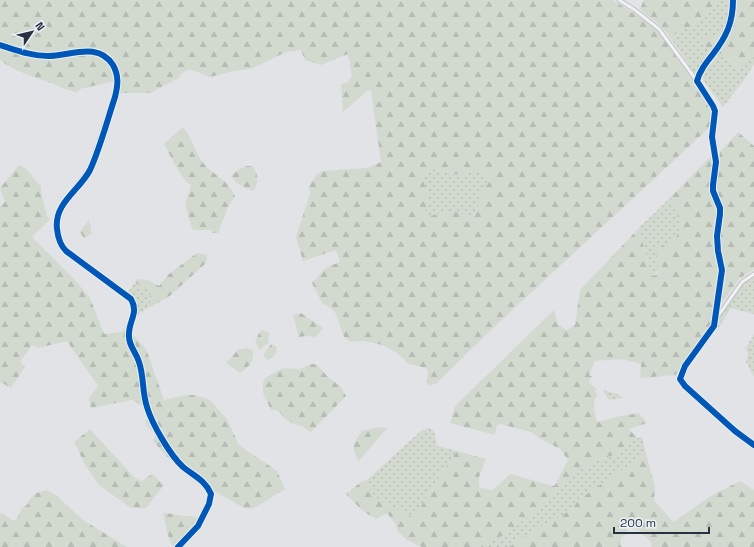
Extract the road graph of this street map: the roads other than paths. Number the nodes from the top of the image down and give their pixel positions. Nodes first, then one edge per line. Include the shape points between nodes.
1 (618, 0) edge
2 (733, 0) edge
3 (0, 44) edge
4 (698, 81) junction
5 (754, 274) edge
6 (716, 319) junction
7 (754, 445) edge
8 (178, 547) edge

1 - 4 street via 660,29
2 - 4 street via 729,28 702,68
3 - 8 street via 37,55 94,52 108,58 118,76 115,98 93,162 60,208 57,234 66,251 134,304 129,339 141,367 144,399 151,420 180,464 204,482 211,494 198,526
4 - 6 street via 715,111 712,137 716,162 713,191 720,208 717,244 722,265
5 - 6 street via 742,282
6 - 7 street via 711,333 685,366 680,379

